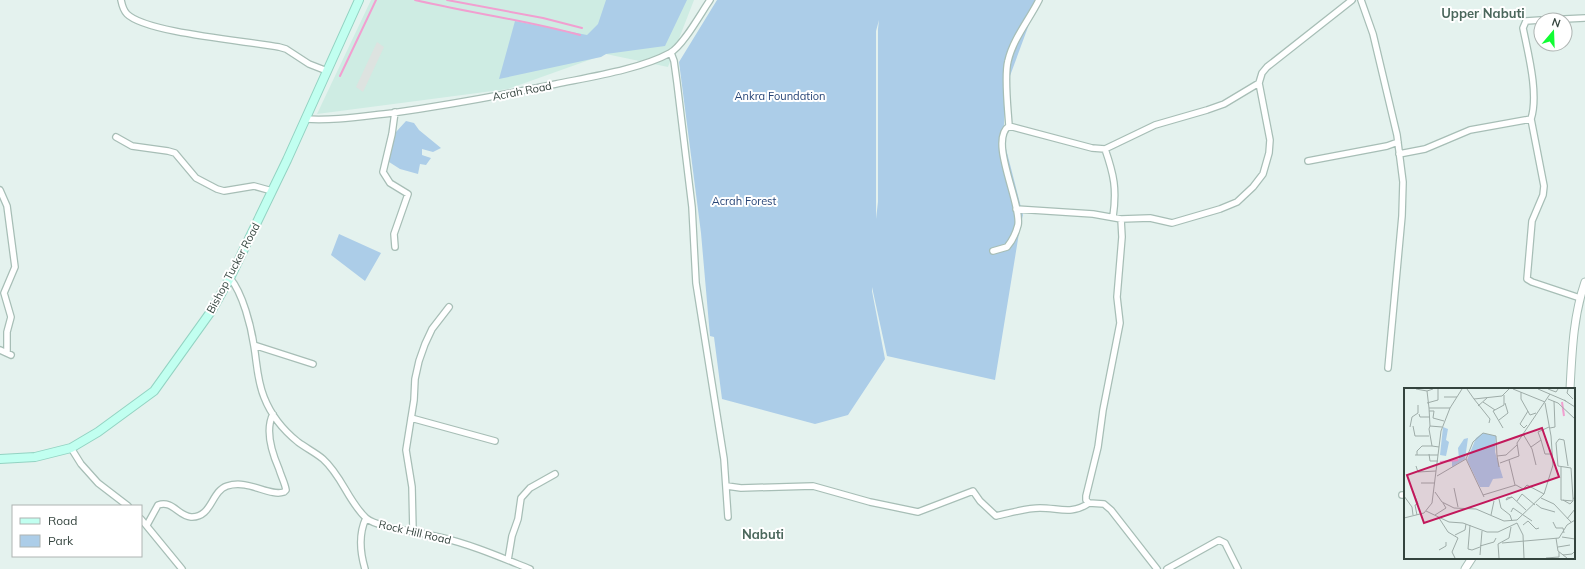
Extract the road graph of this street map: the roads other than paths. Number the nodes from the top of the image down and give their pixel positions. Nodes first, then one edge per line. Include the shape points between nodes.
1 (121, 0) edge
2 (359, 0) edge
3 (710, 0) edge
4 (1039, 0) edge
5 (1352, 0) edge
6 (1361, 0) edge
7 (1585, 18) edge
8 (1573, 19) edge
9 (1533, 21) edge
10 (671, 53) junction
11 (327, 71) junction
12 (1259, 82) junction
13 (395, 112) junction
14 (1531, 119) junction
15 (305, 120) junction
16 (1009, 126) junction
17 (116, 137) dead end
18 (1398, 142) junction
19 (1105, 149) junction
20 (1399, 154) junction
21 (1308, 161) dead end
22 (0, 190) edge
23 (272, 191) junction
24 (1016, 209) junction
25 (1113, 217) junction
26 (1121, 219) junction
27 (395, 247) dead end
28 (993, 251) dead end
29 (230, 278) junction
30 (1585, 282) edge
31 (1580, 298) junction
32 (449, 307) dead end
33 (254, 345) junction
34 (0, 350) edge
35 (313, 364) dead end
36 (1388, 368) dead end
37 (1570, 388) edge
38 (273, 414) junction
39 (411, 418) junction
40 (495, 441) dead end
41 (70, 448) junction
42 (0, 459) edge
43 (555, 474) dead end
44 (727, 486) junction
45 (1089, 503) junction
46 (127, 505) edge
47 (728, 517) dead end
48 (366, 518) junction
49 (142, 520) edge
50 (148, 525) junction
51 (413, 531) junction
52 (1471, 559) edge
53 (508, 560) junction
54 (181, 569) edge
55 (365, 569) edge
56 (530, 569) edge
57 (1157, 569) edge
58 (1167, 569) edge
59 (1238, 569) edge
60 (1465, 569) edge

1 - 11 street via 127,14 139,21 181,32 279,47
2 - 11 main road, Bishop Tucker Road
3 - 10 street, Acrah Road
4 - 16 street via 1008,61
5 - 12 street via 1267,67
6 - 18 street via 1373,34
7 - 8 street
9 - 14 street via 1526,21 1523,28 1531,71 1534,107
10 - 13 street, Acrah Road via 639,65 593,76 477,100
10 - 44 street via 692,207 696,283
11 - 15 main road, Bishop Tucker Road
12 - 19 street via 1224,104 1155,125
12 - 26 street via 1270,148 1262,174 1244,197 1220,209 1172,223 1150,218
13 - 15 street, Acrah Road
13 - 27 street via 382,172 390,183 408,194 394,234
14 - 20 street via 1470,130 1425,149
14 - 31 street via 1544,195 1532,221 1527,279
15 - 23 main road, Bishop Tucker Road
16 - 19 street via 1092,148
16 - 24 street via 1002,140 1007,175
17 - 23 street via 132,146 175,153 196,178 217,189 224,191 254,186
18 - 20 street
18 - 21 street
19 - 25 street via 1115,188
20 - 36 street via 1403,182 1402,216
22 - 34 street via 7,206 15,268 4,293 11,317 7,332 9,354
23 - 29 main road, Bishop Tucker Road
24 - 25 street
24 - 28 street via 1018,224 1012,240 1007,247
25 - 26 street
26 - 45 street via 1117,297 1120,323 1098,447 1086,496
29 - 33 street, Rock Hill Road via 241,297
29 - 41 main road, Bishop Tucker Road via 212,310 154,391 98,432
30 - 31 street
31 - 37 street via 1574,328
32 - 39 street via 432,329 419,361
33 - 35 street
33 - 38 street, Rock Hill Road via 259,382
38 - 48 street, Rock Hill Road via 286,431 332,467
38 - 50 street via 268,432 286,487 284,492 278,493 246,484 228,486 220,490 206,511 193,517 169,504 158,504
39 - 40 street
39 - 51 street via 406,450 412,486
41 - 42 main road, Bishop Tucker Road via 35,457
41 - 46 street via 98,483
43 - 53 street via 530,488 521,498
44 - 45 street via 813,486 918,512 973,491 996,516 1039,508 1074,510
44 - 47 street
45 - 57 street via 1104,504 1111,510
48 - 51 street, Rock Hill Road via 376,524
48 - 55 street via 361,528
49 - 50 street
50 - 54 street
51 - 53 street, Rock Hill Road via 467,545
52 - 60 street
53 - 56 street, Rock Hill Road
58 - 59 street via 1219,540 1225,543

